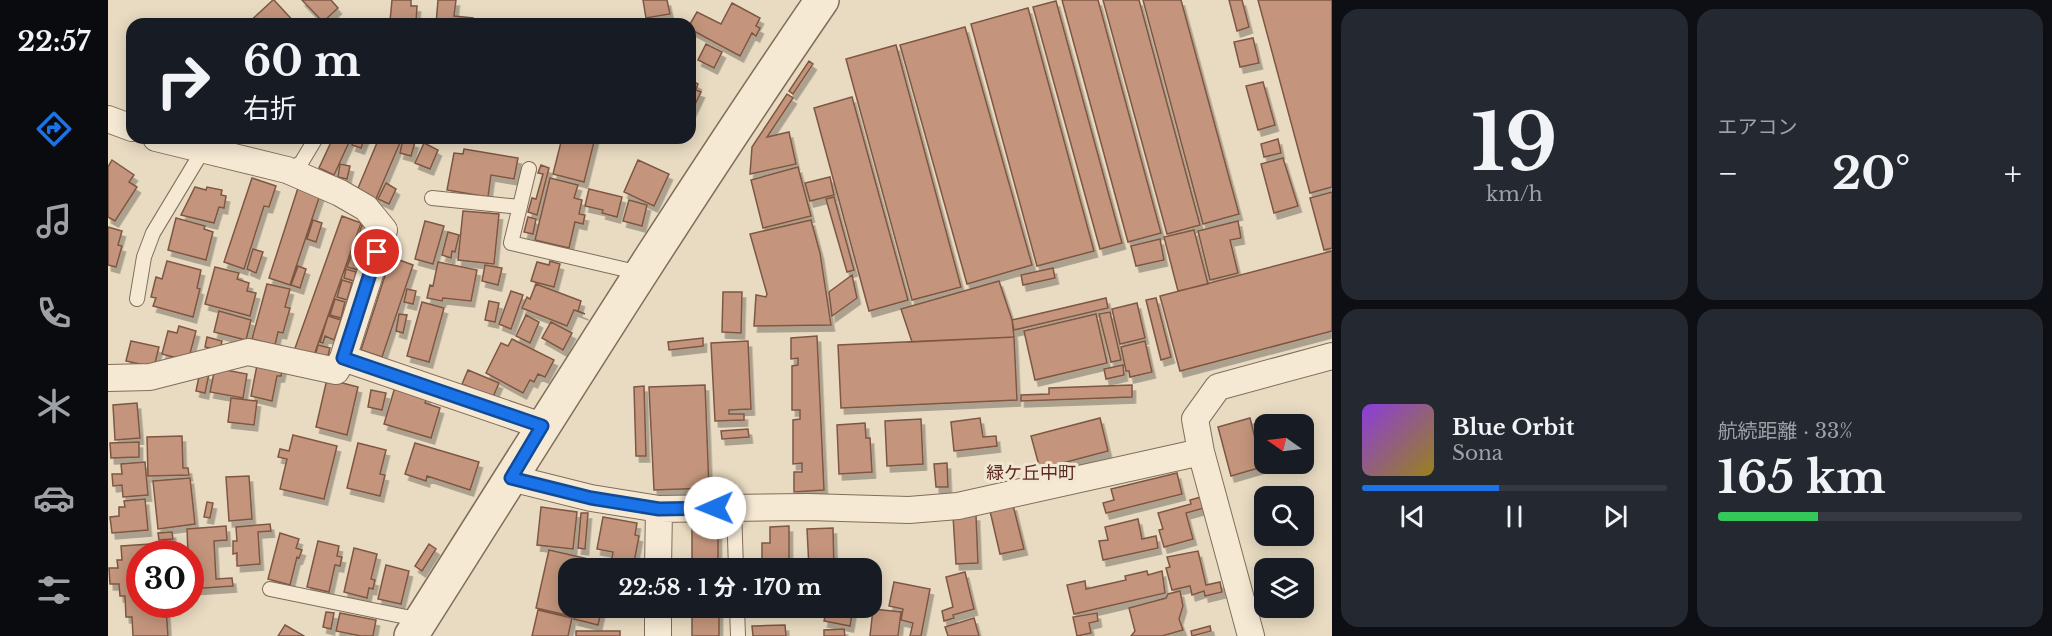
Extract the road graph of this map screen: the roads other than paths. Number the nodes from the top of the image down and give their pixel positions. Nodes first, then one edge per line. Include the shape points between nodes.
1 (822, 0) edge
2 (108, 118) edge
3 (126, 126) edge
4 (180, 144) edge
5 (312, 144) edge
6 (203, 150) junction
7 (530, 169) dead end
8 (287, 170) junction
9 (432, 198) dead end
10 (520, 207) junction
11 (640, 273) junction
12 (137, 298) dead end
13 (1332, 356) edge
14 (343, 358) junction
15 (108, 378) edge
16 (542, 426) junction
17 (1202, 452) junction
18 (511, 478) junction
19 (734, 508) junction
20 (659, 509) junction
21 (658, 558) edge
22 (736, 558) edge
23 (270, 589) dead end
24 (658, 618) edge
25 (737, 618) edge
26 (416, 628) edge
27 (658, 636) edge
28 (738, 636) edge
29 (1251, 636) edge

1 - 11 street
2 - 3 street
4 - 6 street
5 - 8 lane via 301,163
6 - 8 street
6 - 12 lane via 153,233 144,257
7 - 10 lane
8 - 14 street via 366,208 384,230
9 - 10 lane
10 - 11 lane via 511,243
11 - 16 street
13 - 17 street via 1218,387 1195,419
14 - 15 street via 336,371 248,352 150,377
14 - 16 street
16 - 18 street
17 - 19 street via 958,506 909,510
17 - 29 street
18 - 20 street via 591,498
18 - 26 street
19 - 20 street
19 - 22 lane
20 - 21 street
23 - 26 lane
24 - 27 street
25 - 28 lane

